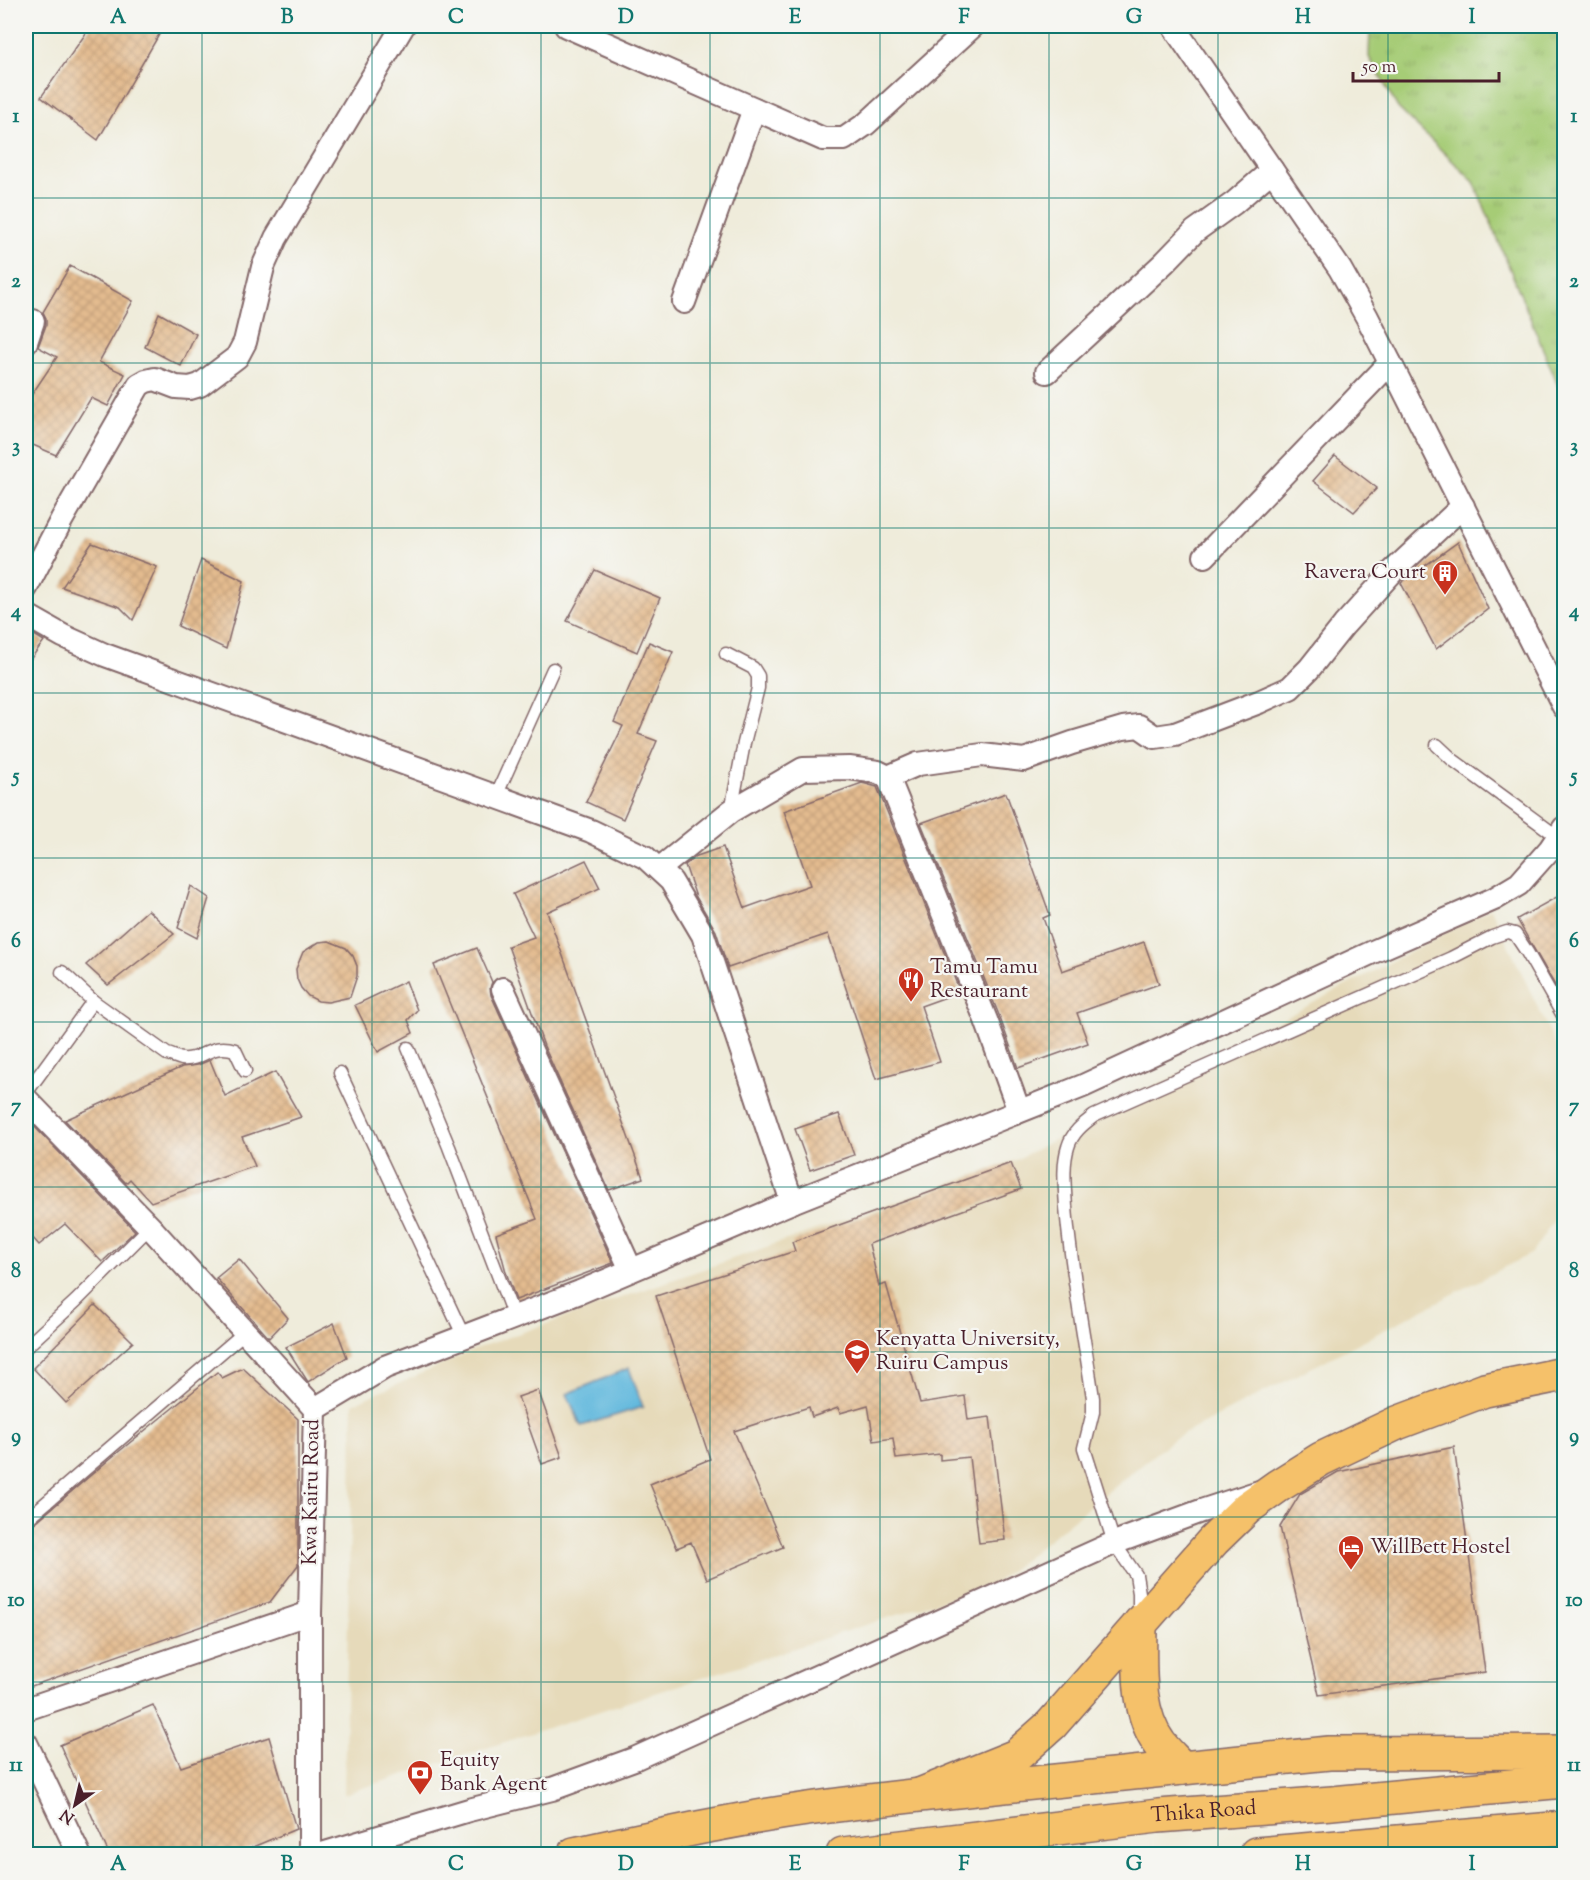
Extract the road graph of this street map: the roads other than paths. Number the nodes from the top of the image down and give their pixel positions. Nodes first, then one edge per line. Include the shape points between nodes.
1 (403, 26) edge
2 (566, 26) edge
3 (973, 26) edge
4 (1173, 26) edge
5 (754, 110) junction
6 (1272, 170) junction
7 (684, 302) dead end
8 (1390, 363) junction
9 (1047, 372) dead end
10 (1463, 506) junction
11 (1204, 556) dead end
12 (26, 588) edge
13 (26, 615) edge
14 (726, 654) dead end
15 (553, 669) dead end
16 (1564, 707) edge
17 (1437, 745) dead end
18 (888, 777) junction
19 (496, 796) junction
20 (731, 811) junction
21 (1561, 832) edge
22 (659, 870) junction
23 (62, 972) dead end
24 (503, 989) dead end
25 (93, 1001) junction
26 (1564, 1017) edge
27 (408, 1048) dead end
28 (245, 1071) dead end
29 (340, 1073) dead end
30 (26, 1093) edge
31 (26, 1099) edge
32 (1019, 1112) junction
33 (792, 1202) junction
34 (150, 1227) junction
35 (630, 1270) junction
36 (514, 1317) junction
37 (245, 1332) junction
38 (464, 1337) junction
39 (26, 1347) edge
40 (1564, 1374) edge
41 (315, 1409) junction
42 (1278, 1486) junction
43 (26, 1520) edge
44 (1114, 1544) junction
45 (310, 1613) junction
46 (1140, 1623) junction
47 (26, 1708) edge
48 (26, 1743) edge
49 (1564, 1752) edge
50 (1182, 1768) junction
51 (1564, 1781) edge
52 (922, 1794) junction
53 (1564, 1828) edge
54 (79, 1854) edge
55 (310, 1854) edge
56 (322, 1854) edge
57 (574, 1854) edge
58 (843, 1854) edge
59 (1256, 1854) edge

1 - 12 street via 276,238 237,357 200,385 190,388 155,379 139,385
2 - 5 street
3 - 5 street via 866,124 844,139 823,139
4 - 6 street
5 - 7 street
6 - 8 street via 1340,269
6 - 9 street via 1195,231
8 - 10 street
8 - 11 street
10 - 16 street
10 - 18 street via 1393,571 1290,688 1175,734 1155,737 1139,726 1123,728 1024,760 982,755 918,764
13 - 19 street via 105,655
14 - 20 lane via 753,668 758,676
15 - 19 lane
17 - 21 lane via 1453,760
18 - 20 street via 849,768 803,769
18 - 32 street
19 - 22 street via 591,831 645,857
20 - 22 street
21 - 32 street via 1519,884 1494,899
22 - 33 street via 671,881 703,935
23 - 25 lane
24 - 35 street
25 - 28 lane via 168,1054 193,1058 225,1047 235,1050
25 - 30 lane
26 - 44 lane via 1515,934 1507,932 1094,1116 1076,1130 1064,1160 1069,1245 1094,1398 1084,1448
27 - 36 lane
29 - 38 lane
31 - 34 street, Kwa Kairu Road
32 - 33 street
33 - 35 street
34 - 37 street, Kwa Kairu Road
34 - 39 lane
35 - 36 street
36 - 38 street
37 - 41 street, Kwa Kairu Road
37 - 43 lane
38 - 41 street via 385,1367
40 - 42 main road via 1485,1390 1397,1423 1321,1459
41 - 45 street, Kwa Kairu Road
42 - 44 street
42 - 46 main road via 1247,1508 1213,1541
44 - 46 lane via 1136,1575
44 - 56 street via 634,1759 552,1789
45 - 47 street
45 - 55 street, Kwa Kairu Road
46 - 50 main road via 1144,1711 1159,1743
46 - 52 main road via 1051,1725 1016,1756
48 - 54 street
49 - 50 main road via 1329,1753
50 - 52 main road
51 - 58 main road, Thika Road via 1158,1816
52 - 57 main road via 813,1808
53 - 59 main road

